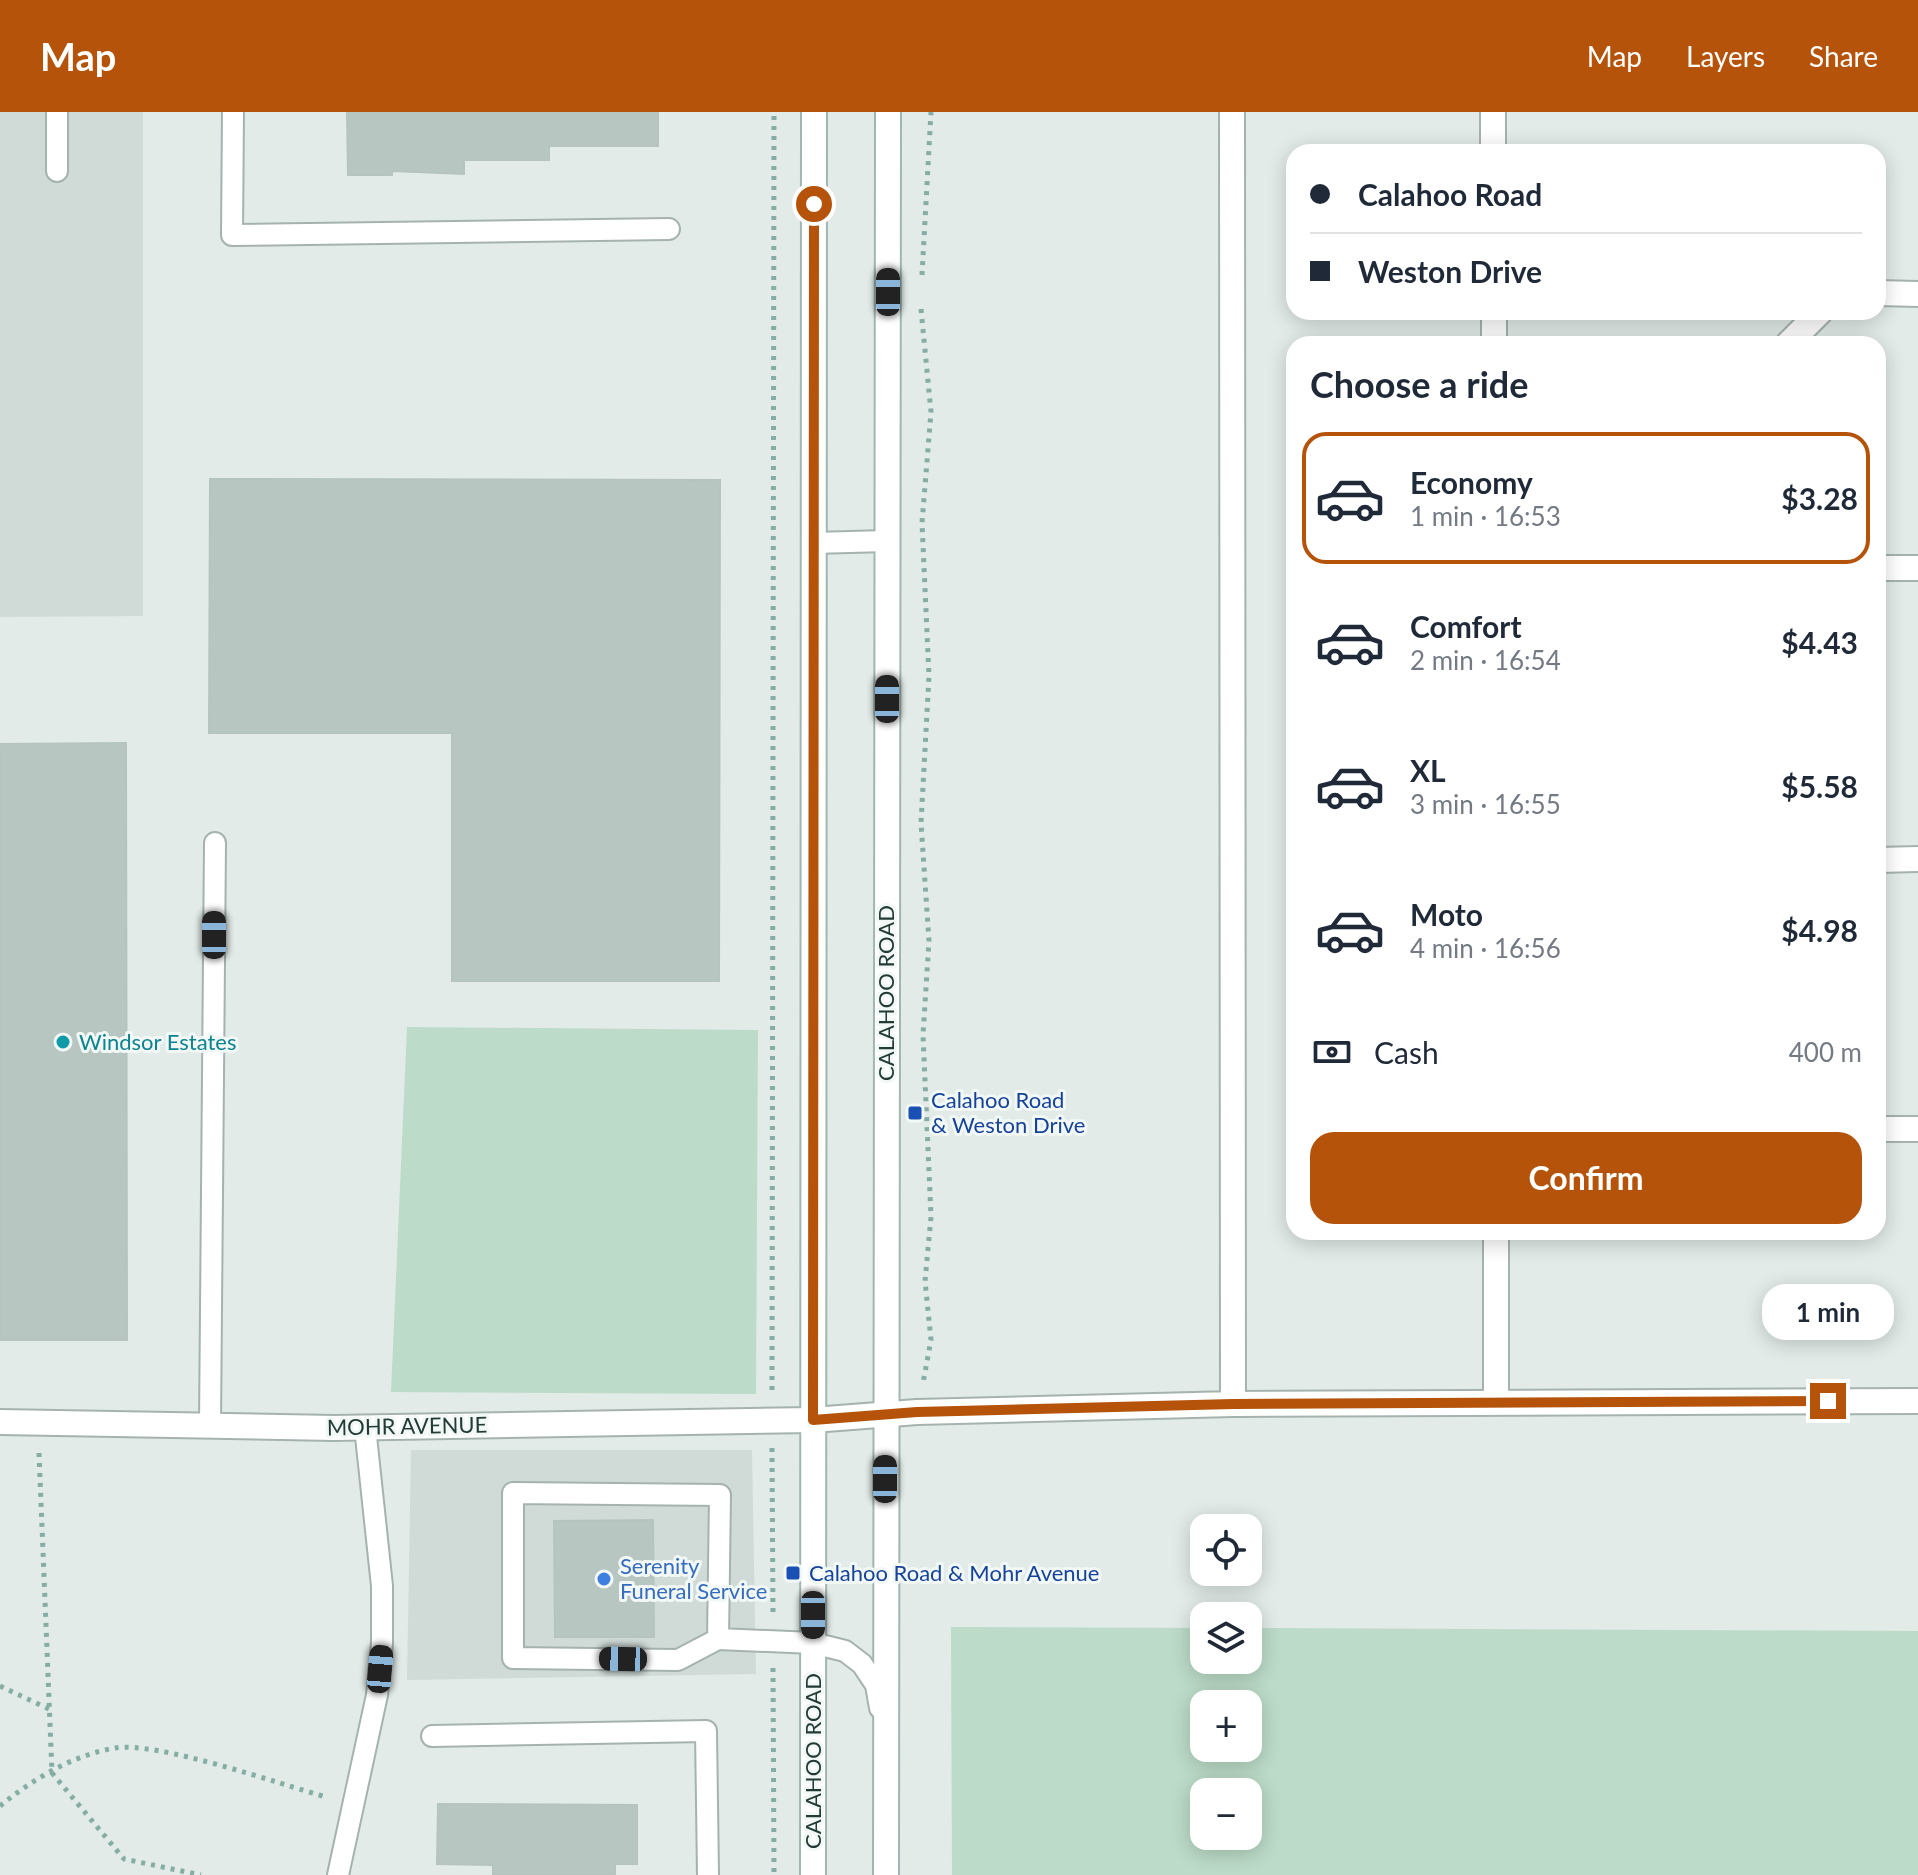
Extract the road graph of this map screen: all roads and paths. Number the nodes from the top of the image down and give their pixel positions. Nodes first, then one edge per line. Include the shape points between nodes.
1 (57, 112) edge
2 (233, 112) edge
3 (774, 112) edge
4 (814, 112) edge
5 (888, 112) edge
6 (931, 112) edge
7 (1232, 112) edge
8 (1493, 112) edge
9 (1493, 144) edge
10 (57, 171) dead end
11 (669, 229) dead end
12 (921, 287) dead end
13 (1886, 293) edge
14 (1918, 294) edge
15 (921, 298) dead end
16 (1812, 320) edge
17 (1796, 336) edge
18 (887, 541) junction
19 (813, 543) junction
20 (1886, 568) edge
21 (1918, 568) edge
22 (215, 843) dead end
23 (1918, 859) edge
24 (1886, 860) edge
25 (1886, 1129) edge
26 (1918, 1129) edge
27 (1496, 1240) edge
28 (1918, 1401) edge
29 (1496, 1402) junction
30 (1233, 1404) junction
31 (917, 1412) junction
32 (885, 1415) junction
33 (813, 1420) junction
34 (772, 1421) junction
35 (0, 1422) edge
36 (37, 1423) junction
37 (210, 1426) junction
38 (365, 1427) junction
39 (718, 1639) junction
40 (773, 1640) junction
41 (813, 1643) junction
42 (0, 1686) edge
43 (51, 1710) junction
44 (886, 1733) junction
45 (432, 1736) dead end
46 (51, 1771) junction
47 (354, 1804) junction
48 (0, 1806) edge
49 (201, 1875) edge
50 (338, 1875) edge
51 (708, 1875) edge
52 (774, 1875) edge
53 (813, 1875) edge
54 (886, 1875) edge

1 - 10 lane
2 - 11 lane via 232,235
3 - 34 path
4 - 19 street, CALAHOO ROAD
5 - 18 street, CALAHOO ROAD
6 - 12 path
7 - 30 street
8 - 9 street
13 - 14 street
15 - 31 path via 931,412 922,490 929,676 921,823 929,941 923,1035 931,1217 925,1281 931,1340
16 - 17 street
18 - 19 lane
18 - 32 street, CALAHOO ROAD
19 - 33 street, CALAHOO ROAD
20 - 21 street
22 - 37 lane
23 - 24 street
25 - 26 street
27 - 29 street
28 - 29 street, MOHR AVENUE
29 - 30 street, MOHR AVENUE
30 - 31 street, MOHR AVENUE
31 - 32 street, MOHR AVENUE
32 - 33 street, MOHR AVENUE
32 - 44 street, CALAHOO ROAD
33 - 34 street, MOHR AVENUE
33 - 41 street, CALAHOO ROAD
34 - 38 street, MOHR AVENUE
34 - 40 path
35 - 36 street, MOHR AVENUE
36 - 37 street, MOHR AVENUE
36 - 43 path
37 - 38 street, MOHR AVENUE
38 - 47 lane via 382,1586 382,1643
39 - 39 lane via 720,1495 513,1493 513,1658 678,1660
39 - 40 lane
40 - 41 lane
40 - 52 path
41 - 44 lane via 845,1651 862,1664 876,1685
41 - 53 street, CALAHOO ROAD
42 - 43 path
43 - 46 path
44 - 54 street, CALAHOO ROAD
45 - 51 lane via 706,1731
46 - 47 path via 116,1748 148,1749
46 - 48 path
46 - 49 path via 124,1859
47 - 50 lane

